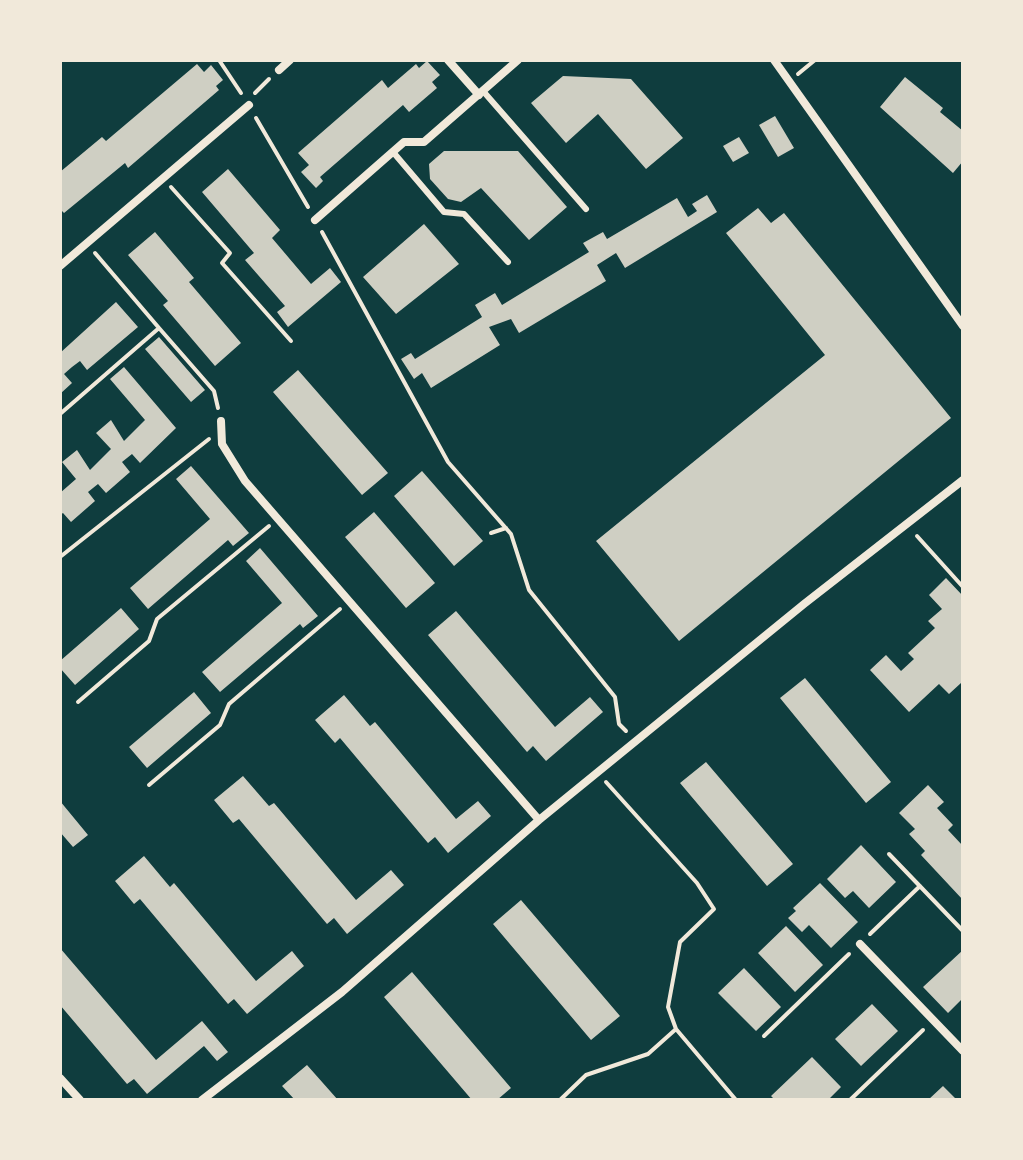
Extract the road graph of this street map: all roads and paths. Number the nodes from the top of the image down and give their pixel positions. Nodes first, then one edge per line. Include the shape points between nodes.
1 (219, 60) edge
2 (290, 60) edge
3 (448, 60) edge
4 (518, 60) edge
5 (774, 60) edge
6 (279, 70) joint
7 (481, 93) junction
8 (249, 105) junction
9 (393, 152) junction
10 (164, 180) junction
11 (586, 209) dead end
12 (315, 220) junction
13 (87, 244) junction
14 (62, 262) edge
15 (508, 262) dead end
16 (963, 326) edge
17 (159, 328) junction
18 (291, 341) dead end
19 (60, 414) edge
20 (221, 426) junction
21 (963, 480) edge
22 (278, 518) junction
23 (907, 524) junction
24 (506, 528) junction
25 (491, 533) dead end
26 (60, 557) edge
27 (963, 587) edge
28 (349, 601) junction
29 (78, 702) dead end
30 (636, 741) junction
31 (598, 772) junction
32 (149, 785) dead end
33 (539, 820) junction
34 (889, 854) dead end
35 (920, 886) junction
36 (963, 931) edge
37 (860, 944) junction
38 (933, 1020) junction
39 (676, 1029) junction
40 (764, 1036) dead end
41 (963, 1051) edge
42 (60, 1078) edge
43 (80, 1100) edge
44 (202, 1100) edge
45 (560, 1100) edge
46 (736, 1100) edge
47 (850, 1100) edge

1 - 8 path
2 - 6 street
3 - 7 street
4 - 7 street
5 - 16 street
6 - 8 path via 252,95
7 - 9 street via 424,142 404,142
7 - 11 lane
8 - 10 street
8 - 12 path
9 - 12 street
9 - 15 lane via 444,212 464,214
10 - 13 street
10 - 18 path via 230,253 222,263
12 - 24 path via 448,462
13 - 14 street
13 - 17 path
17 - 19 path
17 - 20 path via 214,391
20 - 22 street via 229,457
20 - 26 path
21 - 23 street
22 - 28 street
22 - 29 path via 157,619 149,641
23 - 27 path
23 - 30 street
24 - 25 path
24 - 30 path via 529,590 615,697 619,724
28 - 32 path via 229,704 220,725
28 - 33 street
30 - 31 street
31 - 33 street
31 - 39 path via 714,909 680,942 668,1007
33 - 44 street via 342,992
34 - 35 path
35 - 36 path
35 - 37 path
37 - 38 street
37 - 40 path
38 - 41 street
38 - 47 path
39 - 45 path via 648,1054 586,1075
39 - 46 path
42 - 43 street

